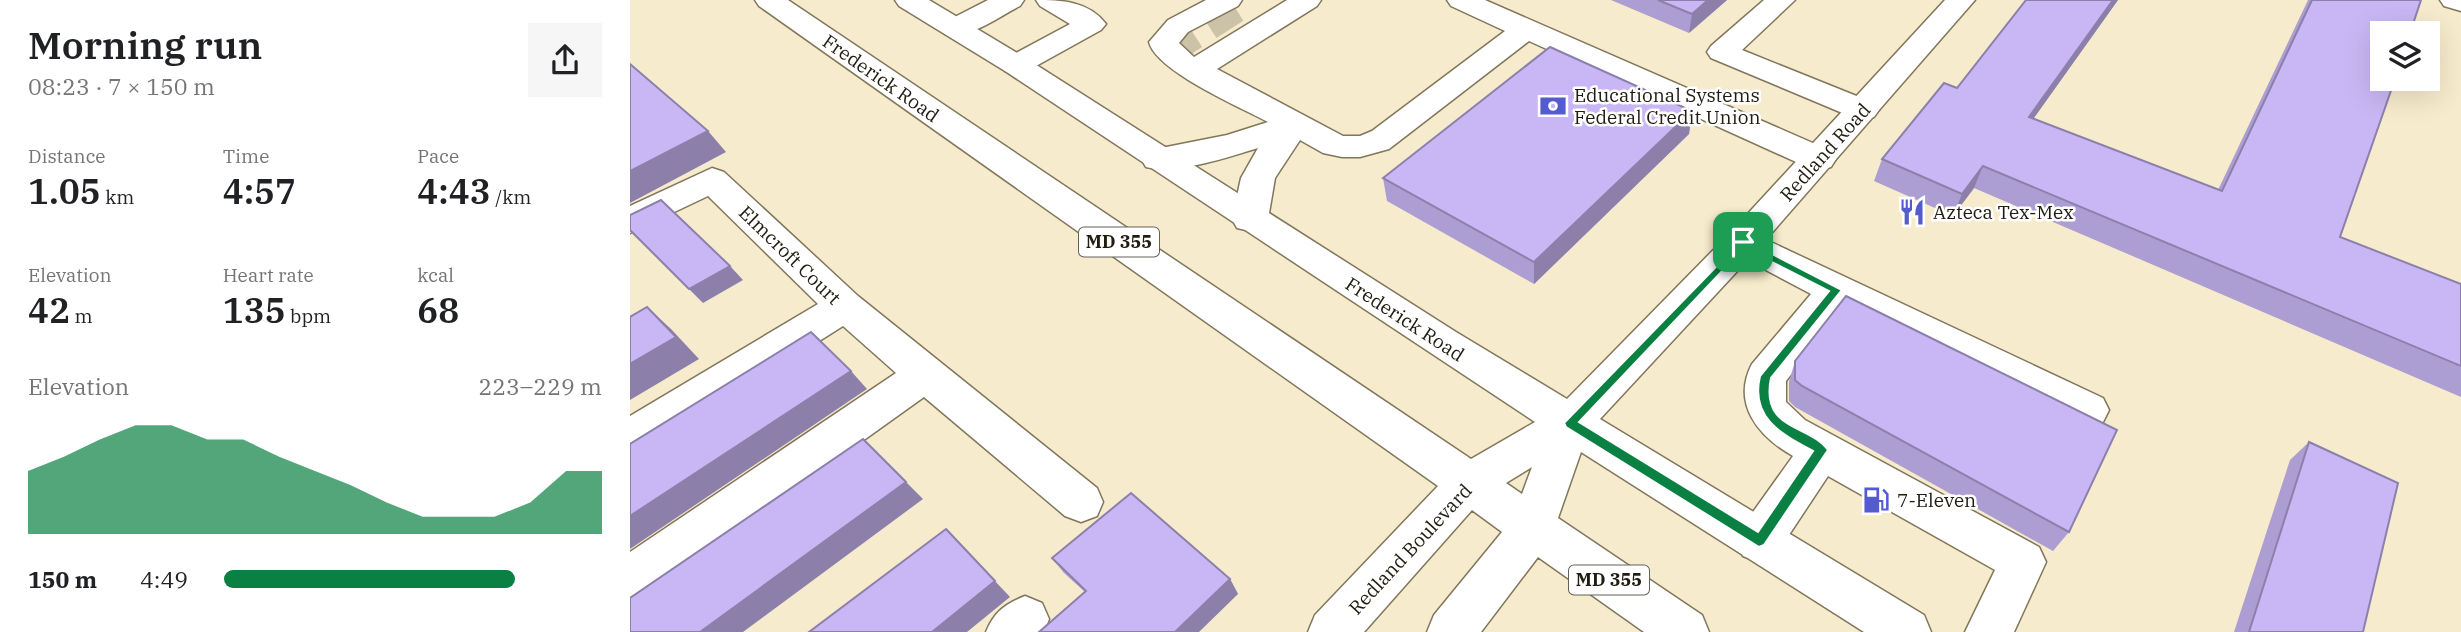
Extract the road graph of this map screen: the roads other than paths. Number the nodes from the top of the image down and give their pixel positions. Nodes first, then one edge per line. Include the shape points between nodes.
1 (769, 0) edge
2 (909, 0) edge
3 (1010, 0) edge
4 (1050, 0) edge
5 (1228, 0) edge
6 (1254, 0) edge
7 (1307, 0) edge
8 (1461, 0) edge
9 (1781, 0) edge
10 (1961, 0) edge
11 (2454, 0) edge
12 (2461, 2) edge
13 (955, 28) junction
14 (1526, 29) junction
15 (1016, 65) junction
16 (1190, 68) junction
17 (1863, 110) junction
18 (1295, 124) junction
19 (1158, 159) junction
20 (1819, 159) junction
21 (1250, 219) junction
22 (630, 221) edge
23 (1743, 242) junction
24 (1836, 290) junction
25 (845, 306) junction
26 (925, 374) junction
27 (2088, 410) dead end
28 (1570, 423) junction
29 (630, 438) edge
30 (1821, 450) junction
31 (1469, 483) junction
32 (1081, 502) dead end
33 (1532, 529) junction
34 (1759, 541) junction
35 (630, 579) edge
36 (1332, 632) edge
37 (1451, 632) edge
38 (1685, 632) edge
39 (1906, 632) edge
40 (1989, 632) edge

1 - 31 main road, Frederick Road / MD 355
2 - 13 main road, Frederick Road
3 - 13 main road
4 - 15 main road via 1091,24
5 - 16 main road via 1167,36 1166,50
6 - 16 main road via 1242,16 1188,53
7 - 16 main road
8 - 14 main road
9 - 17 main road via 1722,52
10 - 17 main road, Redland Road
11 - 12 main road
13 - 15 main road, Frederick Road
14 - 18 main road via 1368,146 1335,145
14 - 20 main road
15 - 19 main road, Frederick Road
16 - 18 main road
17 - 20 main road, Redland Road
18 - 19 main road via 1196,155
18 - 21 main road via 1267,159 1251,192
19 - 21 main road, Frederick Road
20 - 23 main road, Redland Road
21 - 28 main road, Frederick Road
22 - 25 main road, Elmcroft Court via 712,180
23 - 24 main road
23 - 28 main road, Redland Road
24 - 27 main road
24 - 30 main road via 1766,376 1762,392 1771,417
25 - 26 main road
25 - 29 main road, Elmcroft Court
26 - 32 main road
26 - 35 main road
28 - 31 main road, Redland Boulevard
28 - 33 main road
28 - 34 main road, Frederick Road
30 - 34 main road
30 - 40 main road via 2022,562
31 - 33 main road, Frederick Road / MD 355
31 - 36 main road, Redland Boulevard
33 - 37 main road
33 - 38 main road, Frederick Road / MD 355
34 - 39 main road, Frederick Road

